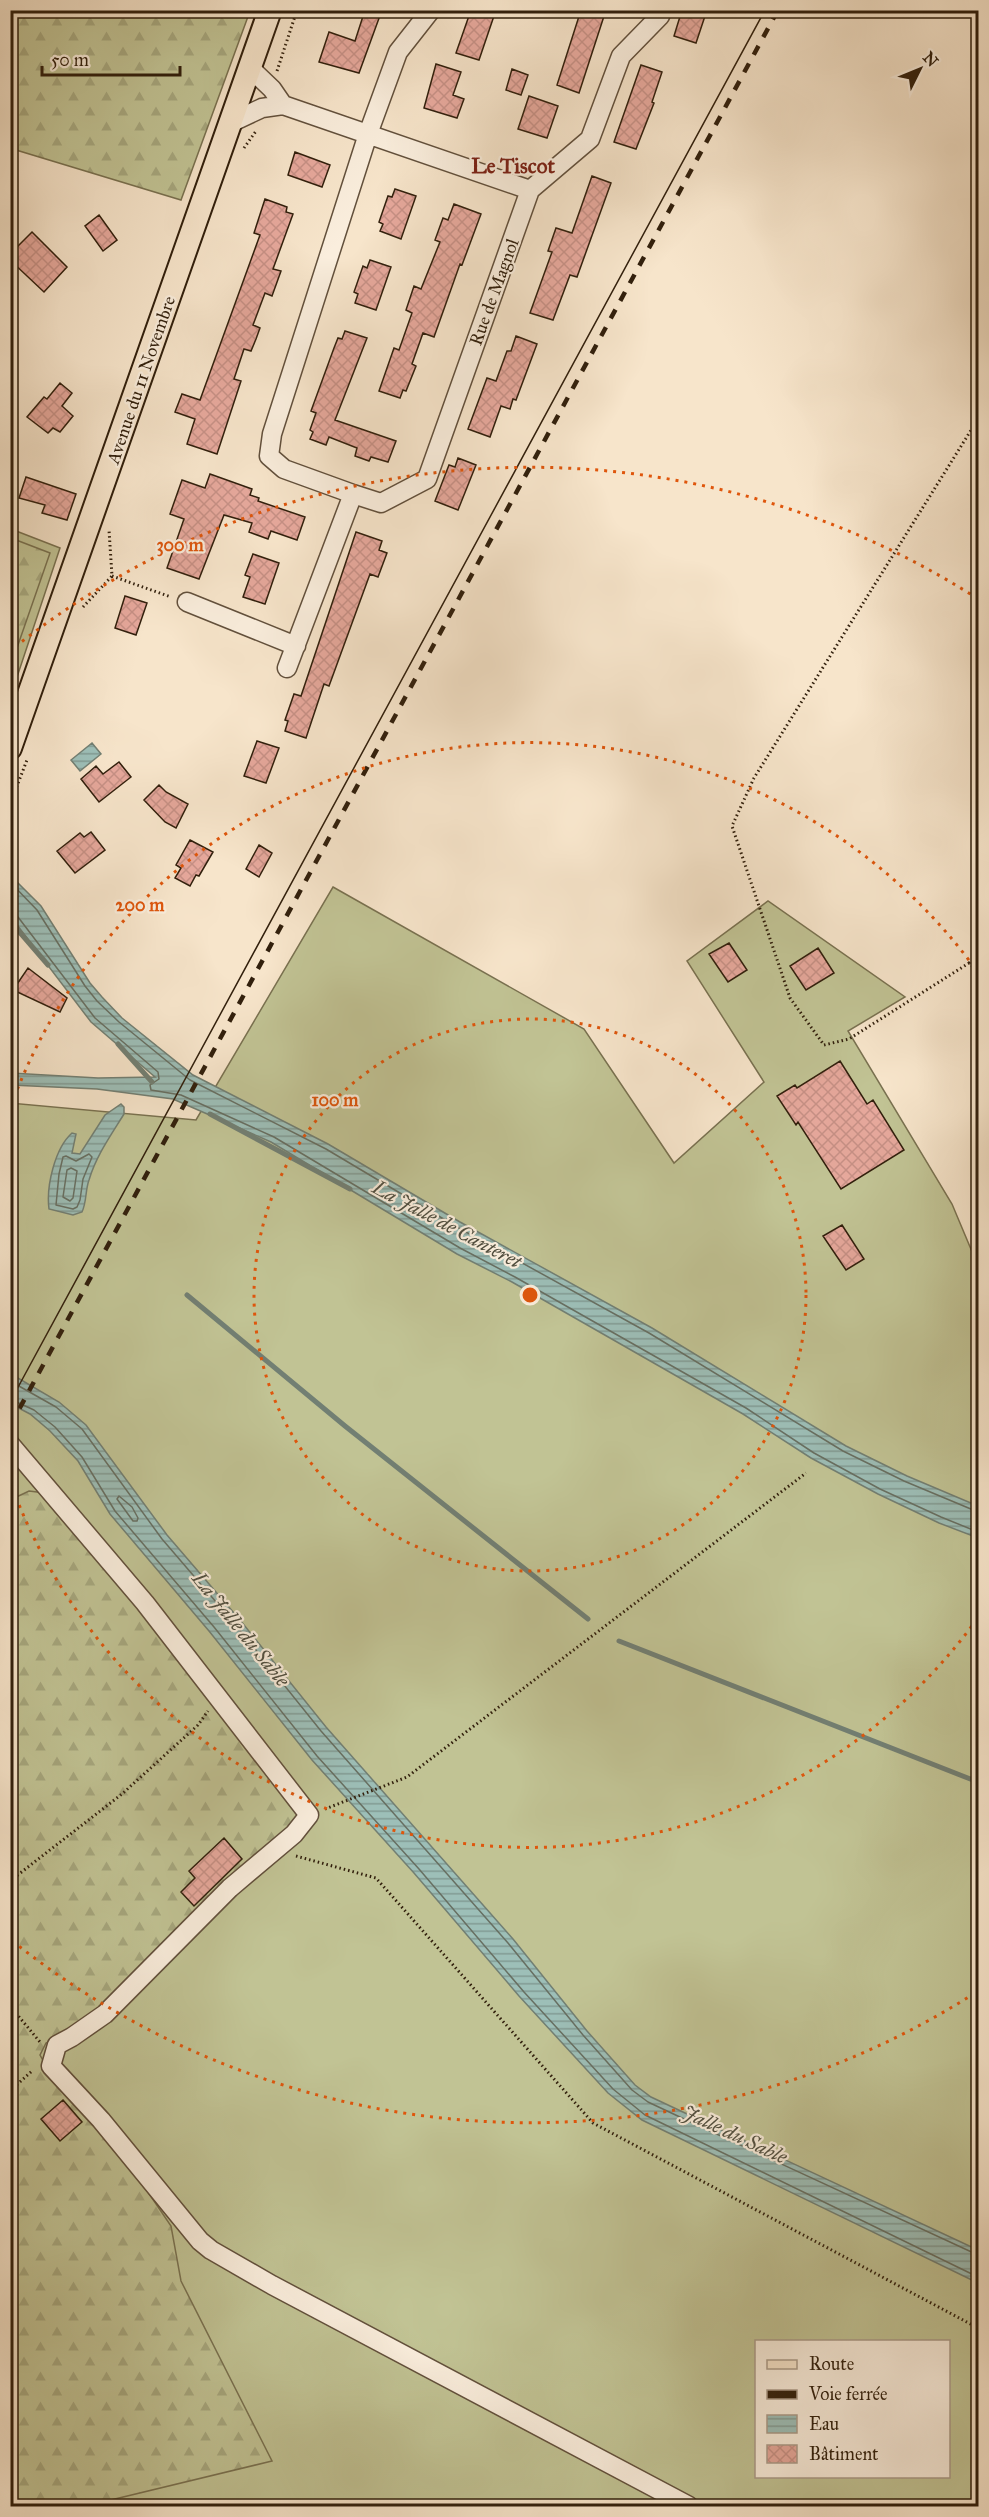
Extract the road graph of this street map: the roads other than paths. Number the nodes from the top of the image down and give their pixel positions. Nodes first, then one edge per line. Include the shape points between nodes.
1 (270, 10) edge
2 (431, 10) edge
3 (662, 10) edge
4 (250, 68) junction
5 (284, 105) junction
6 (230, 123) junction
7 (368, 134) junction
8 (530, 190) junction
9 (352, 494) junction
10 (187, 602) road end
11 (296, 646) junction
12 (287, 668) dead end
13 (10, 748) edge
14 (10, 1444) edge
15 (54, 2057) junction
16 (34, 2069) road end
17 (689, 2506) edge

1 - 4 main road, Avenue du 11 Novembre
2 - 7 street via 398,52
3 - 8 street via 621,56 590,139
4 - 5 street
4 - 6 main road, Avenue du 11 Novembre
5 - 6 street via 262,108
5 - 7 street
6 - 13 main road, Avenue du 11 Novembre
7 - 8 street
7 - 9 street, Rue de Magnol via 272,434 269,456 284,469
8 - 9 street, Rue de Magnol via 427,479 381,503
9 - 11 street
10 - 11 street
11 - 12 street
14 - 15 street via 145,1603 309,1815 294,1834 230,1888 105,2014 57,2045
15 - 16 street
15 - 17 street via 51,2066 108,2129 190,2231 211,2250

